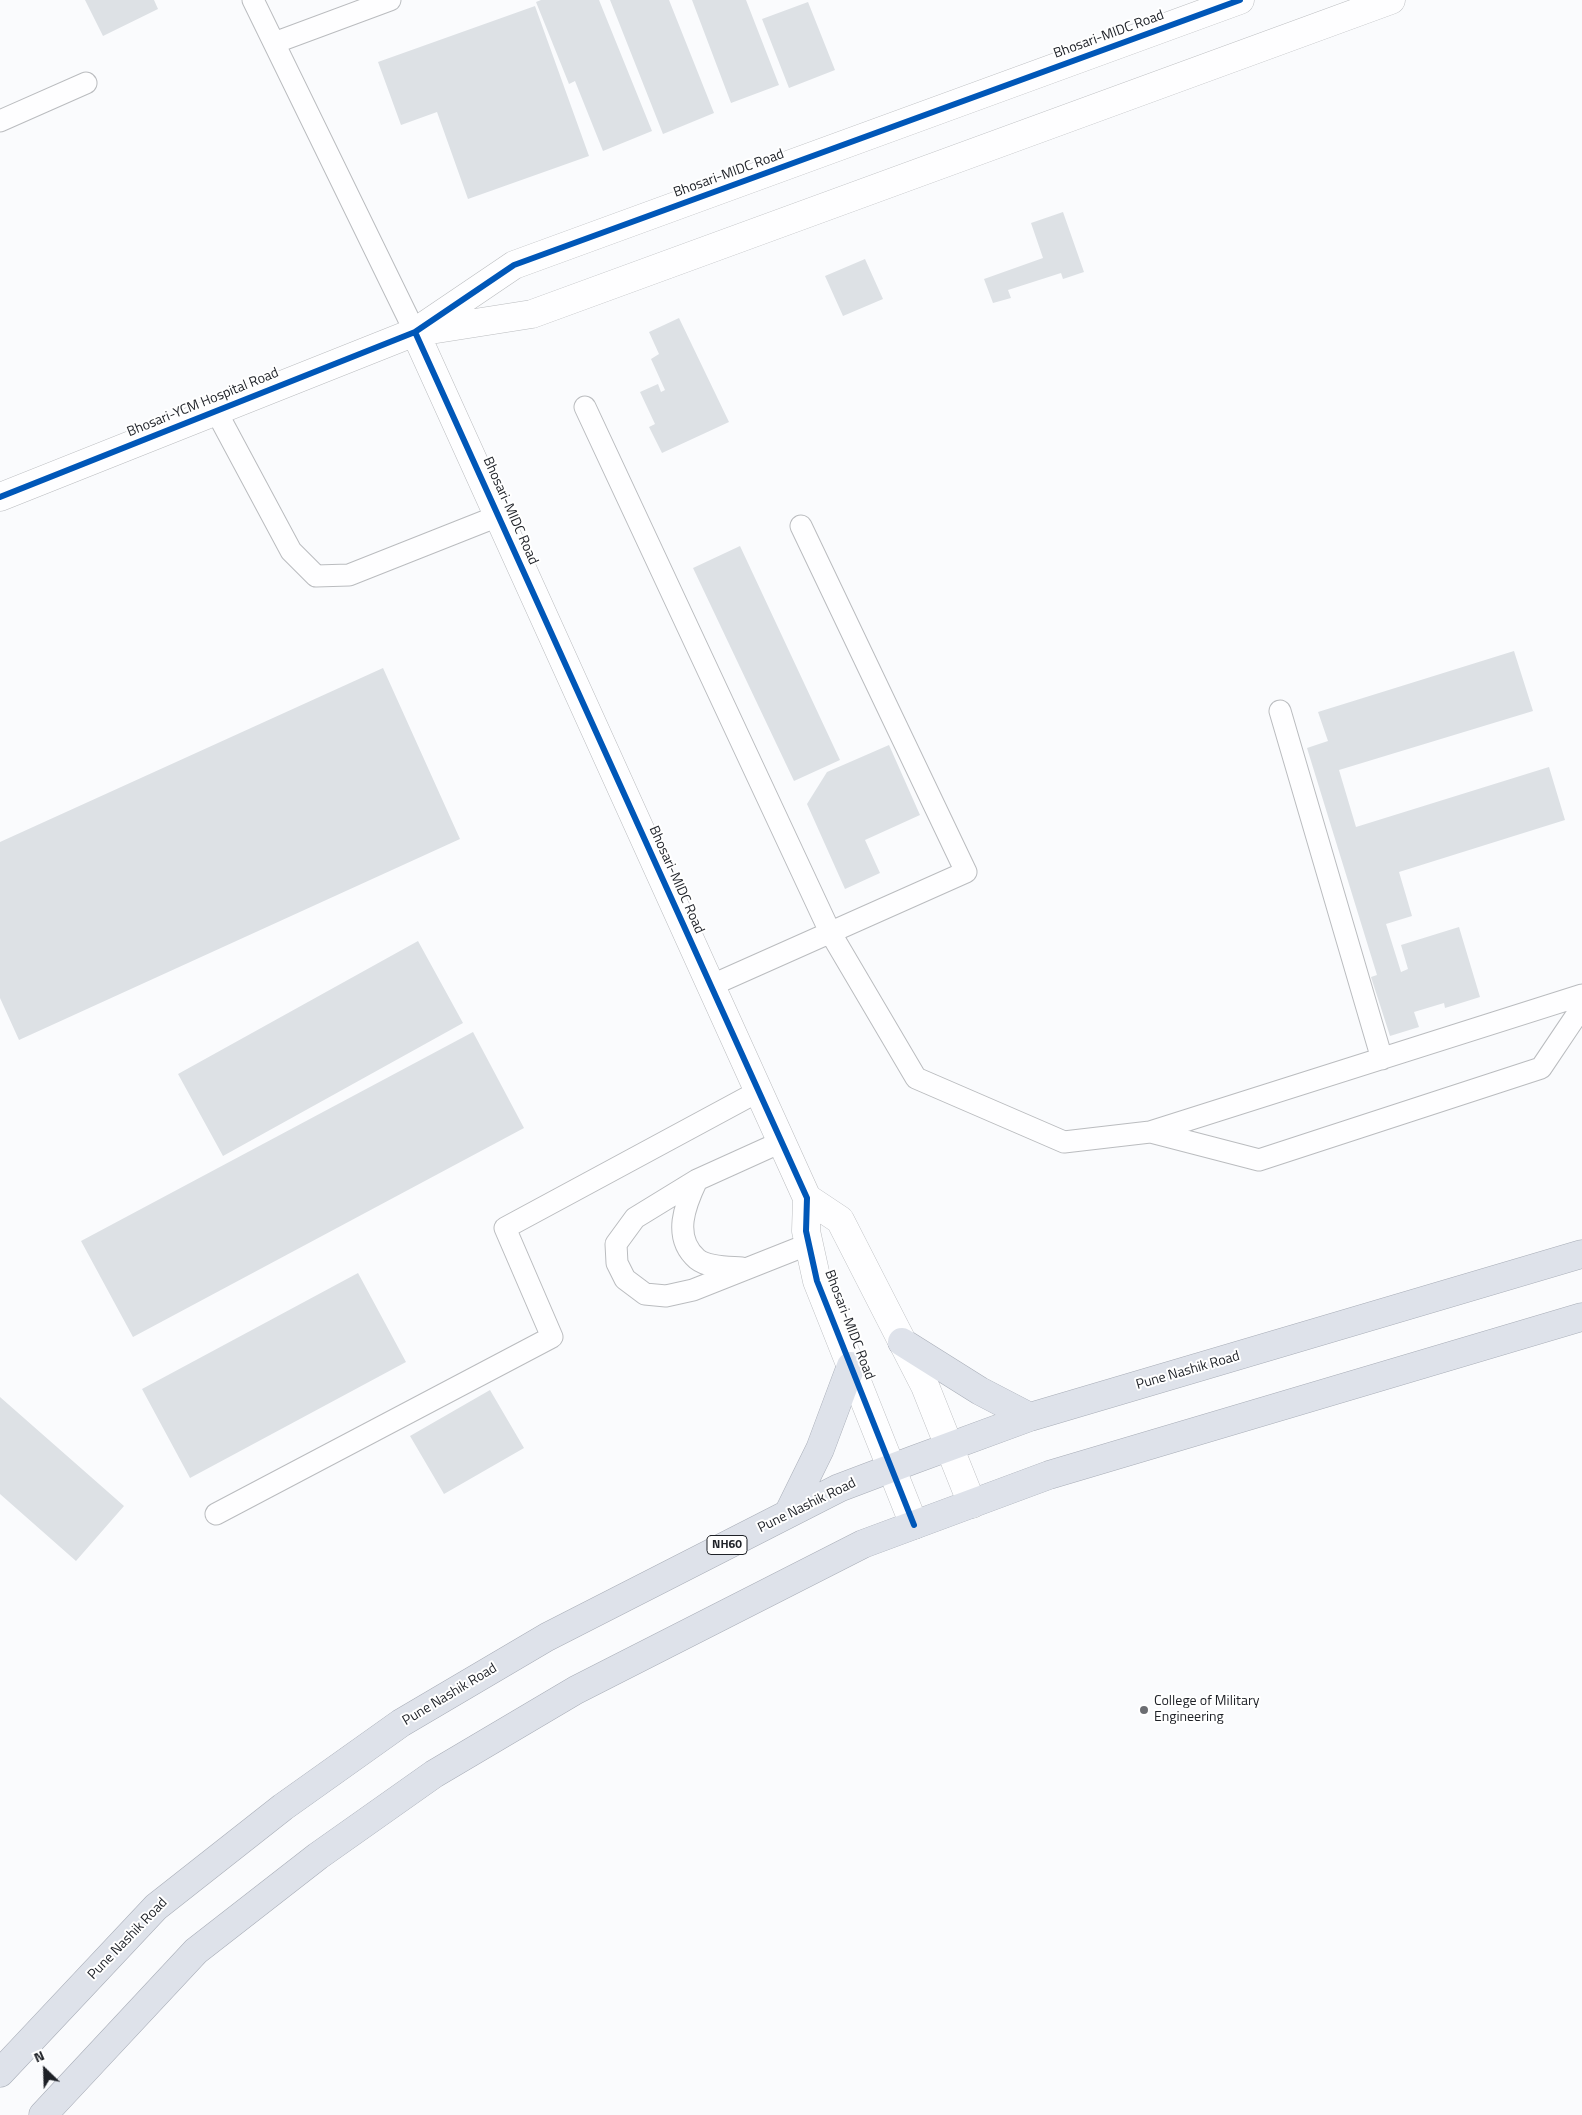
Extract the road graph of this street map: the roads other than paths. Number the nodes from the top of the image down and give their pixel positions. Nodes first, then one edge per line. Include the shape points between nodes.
1 (253, 0) edge
2 (390, 0) edge
3 (1240, 0) edge
4 (1391, 0) edge
5 (274, 43) junction
6 (86, 83) dead end
7 (0, 120) edge
8 (415, 332) junction
9 (585, 407) dead end
10 (216, 412) junction
11 (0, 497) edge
12 (498, 516) junction
13 (801, 526) dead end
14 (1280, 711) dead end
15 (830, 932) junction
16 (710, 986) junction
17 (1582, 996) edge
18 (1582, 1007) edge
19 (1382, 1059) junction
20 (759, 1091) junction
21 (1150, 1132) junction
22 (781, 1142) junction
23 (697, 1180) junction
24 (807, 1198) junction
25 (810, 1244) junction
26 (1582, 1254) edge
27 (747, 1268) junction
28 (1582, 1317) edge
29 (902, 1342) junction
30 (851, 1366) junction
31 (1030, 1418) junction
32 (949, 1447) junction
33 (891, 1469) junction
34 (972, 1504) junction
35 (216, 1514) dead end
36 (788, 1514) junction
37 (914, 1525) junction
38 (0, 2073) edge
39 (43, 2115) edge

1 - 5 lane
2 - 5 lane
3 - 8 street, Bhosari-MIDC Road via 514,265
4 - 8 street via 532,314
5 - 8 lane
6 - 7 lane
8 - 10 street, Bhosari-YCM Hospital Road
8 - 12 street, Bhosari-MIDC Road
9 - 15 lane
10 - 11 street, Bhosari-YCM Hospital Road
10 - 12 lane via 292,551 316,576 350,575
12 - 16 street, Bhosari-MIDC Road
13 - 15 lane via 966,872
14 - 19 lane
15 - 16 lane
15 - 21 lane via 916,1078 1064,1142
16 - 20 street, Bhosari-MIDC Road
17 - 19 lane
18 - 21 lane via 1541,1068 1259,1160
19 - 21 lane
20 - 22 street, Bhosari-MIDC Road
20 - 35 lane via 505,1228 552,1337
22 - 23 lane
22 - 24 street, Bhosari-MIDC Road
23 - 27 lane via 681,1222 687,1245 698,1260 717,1266
23 - 27 lane via 635,1218 616,1244 617,1263 625,1279 645,1294 666,1296 693,1290
24 - 25 street, Bhosari-MIDC Road via 806,1232
24 - 29 street via 840,1220
25 - 27 lane
25 - 30 street, Bhosari-MIDC Road via 817,1281
26 - 31 highway, Pune Nashik Road / NH60
28 - 34 highway via 1049,1475
29 - 31 highway
29 - 32 street via 925,1386
30 - 33 street, Bhosari-MIDC Road
30 - 36 highway via 820,1449
31 - 32 highway, Pune Nashik Road / NH60
32 - 33 highway, Pune Nashik Road / NH60
32 - 34 street
33 - 36 highway, Pune Nashik Road / NH60 via 839,1488
33 - 37 street, Bhosari-MIDC Road
34 - 37 highway
36 - 38 highway, Pune Nashik Road / NH60 via 547,1637 401,1723 282,1807 156,1907
37 - 39 highway via 863,1544 576,1690 434,1774 318,1856 196,1951

